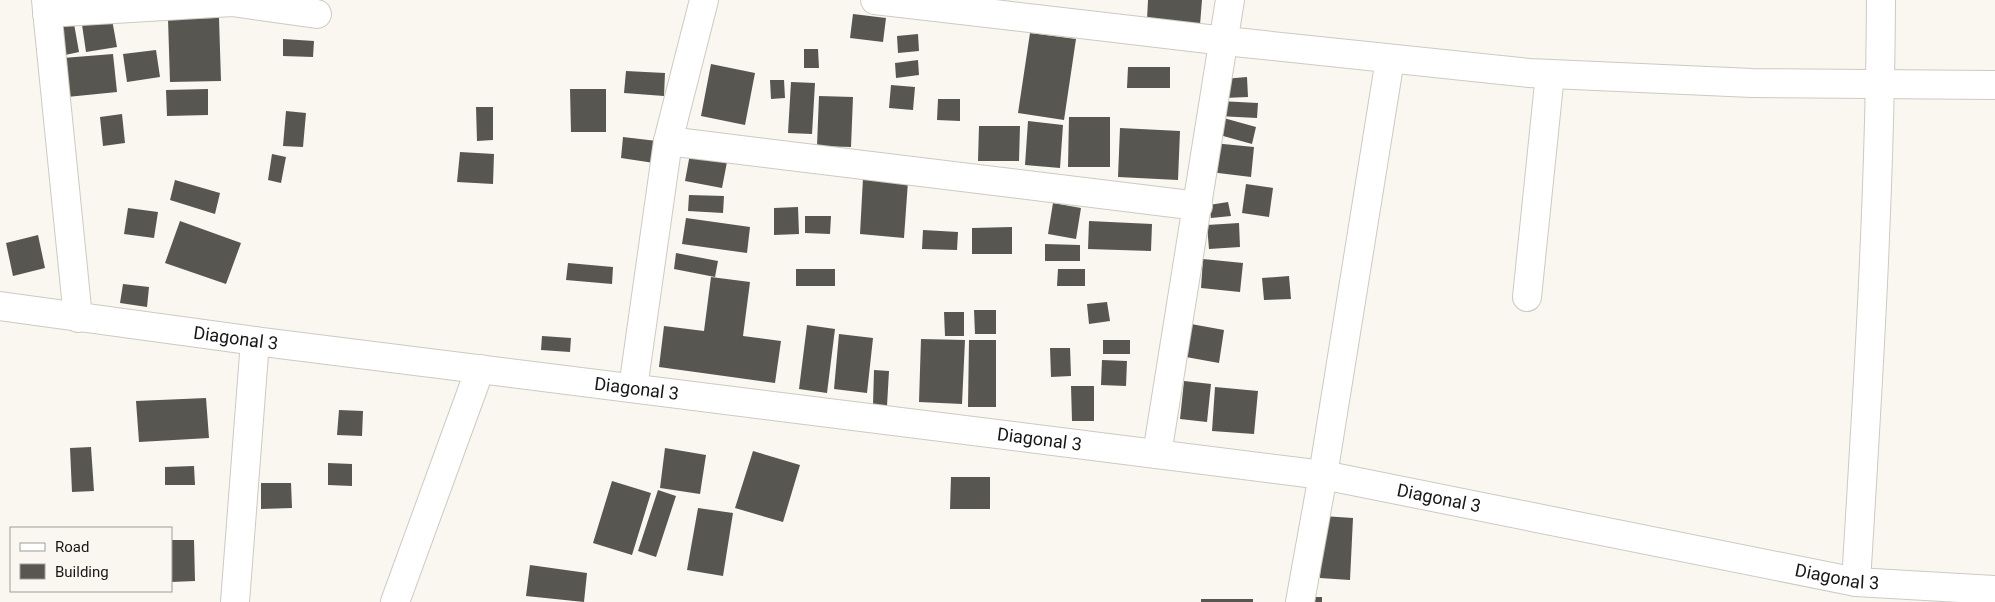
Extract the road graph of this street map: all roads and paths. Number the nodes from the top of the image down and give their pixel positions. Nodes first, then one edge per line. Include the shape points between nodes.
1 (704, 0) edge
2 (875, 0) edge
3 (1230, 0) edge
4 (1882, 0) edge
5 (47, 7) edge
6 (317, 14) dead end
7 (1225, 41) junction
8 (1390, 59) junction
9 (1550, 74) junction
10 (1881, 85) junction
11 (1995, 85) edge
12 (668, 141) junction
13 (1198, 206) junction
14 (1528, 297) dead end
15 (0, 306) edge
16 (78, 318) junction
17 (255, 341) junction
18 (480, 369) junction
19 (633, 388) junction
20 (1157, 454) junction
21 (1323, 475) junction
22 (1856, 582) junction
23 (1995, 590) edge
24 (236, 602) edge
25 (395, 602) edge
26 (1300, 602) edge

1 - 12 street
2 - 7 street
3 - 7 street
4 - 10 street
5 - 6 street via 232,2
5 - 16 street
7 - 8 street
7 - 13 street
8 - 9 street
8 - 21 street
9 - 10 street
9 - 14 street
10 - 11 street
10 - 22 street via 1873,297
12 - 13 street
12 - 19 street
13 - 20 street
15 - 16 street, Diagonal 3
16 - 17 street, Diagonal 3
17 - 18 street, Diagonal 3
17 - 24 street
18 - 19 street, Diagonal 3
18 - 25 street
19 - 20 street, Diagonal 3
20 - 21 street, Diagonal 3
21 - 22 street, Diagonal 3
21 - 26 street
22 - 23 street, Diagonal 3

